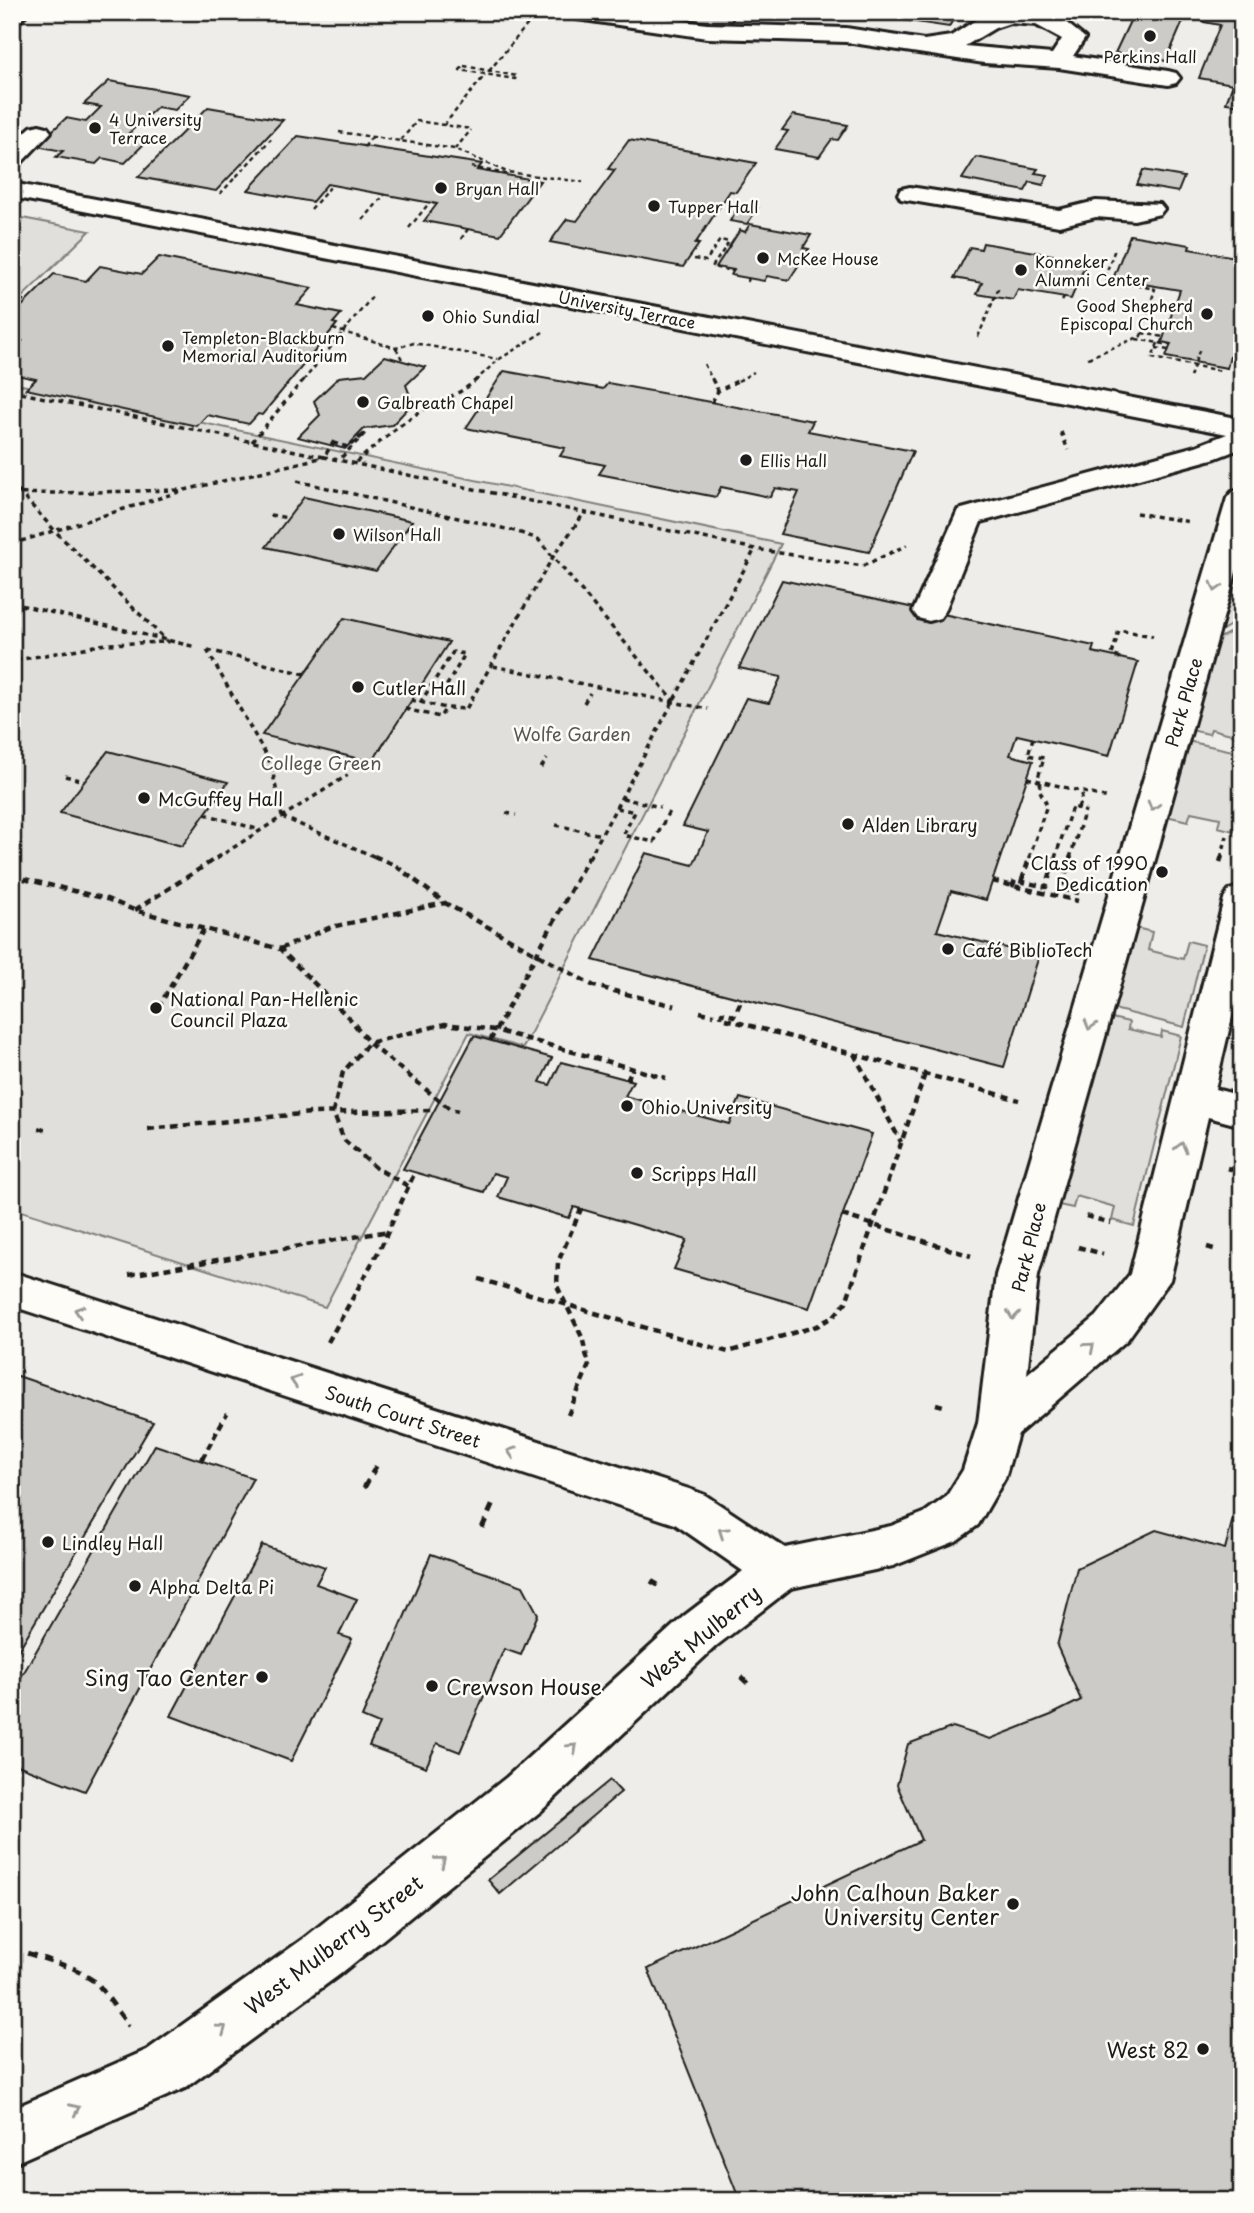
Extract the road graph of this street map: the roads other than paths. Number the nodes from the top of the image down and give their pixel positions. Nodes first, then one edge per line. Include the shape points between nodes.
1 (17, 12) edge
2 (577, 12) edge
3 (12, 16) edge
4 (921, 46) junction
5 (1059, 61) junction
6 (1168, 78) dead end
7 (39, 132) dead end
8 (12, 158) edge
9 (12, 190) edge
10 (910, 194) dead end
11 (1151, 209) road end
12 (1242, 428) edge
13 (1242, 438) edge
14 (1242, 498) edge
15 (929, 611) dead end
16 (1242, 899) edge
17 (1194, 1098) junction
18 (1242, 1111) edge
19 (12, 1289) edge
20 (1000, 1423) junction
21 (780, 1570) junction
22 (621, 1702) joint
23 (12, 2137) edge

1 - 3 street
2 - 4 street via 706,31 846,34
4 - 5 street
4 - 5 street via 959,41 986,24 1022,17 1047,20 1074,38
5 - 6 street
7 - 8 street
9 - 12 street, University Terrace
10 - 11 street via 1059,218 1096,209
13 - 15 street via 1206,452 968,516
14 -> 20 street, Park Place via 1017,1275
16 - 17 street
17 - 18 street
20 -> 17 street via 1112,1328 1149,1280
21 -> 19 street, South Court Street via 689,1509
20 - 21 street, Park Place via 983,1478 962,1511 940,1527 892,1546
21 - 22 street, West Mulberry via 700,1631
23 -> 22 street, West Mulberry Street via 166,2069 321,1957 524,1794

